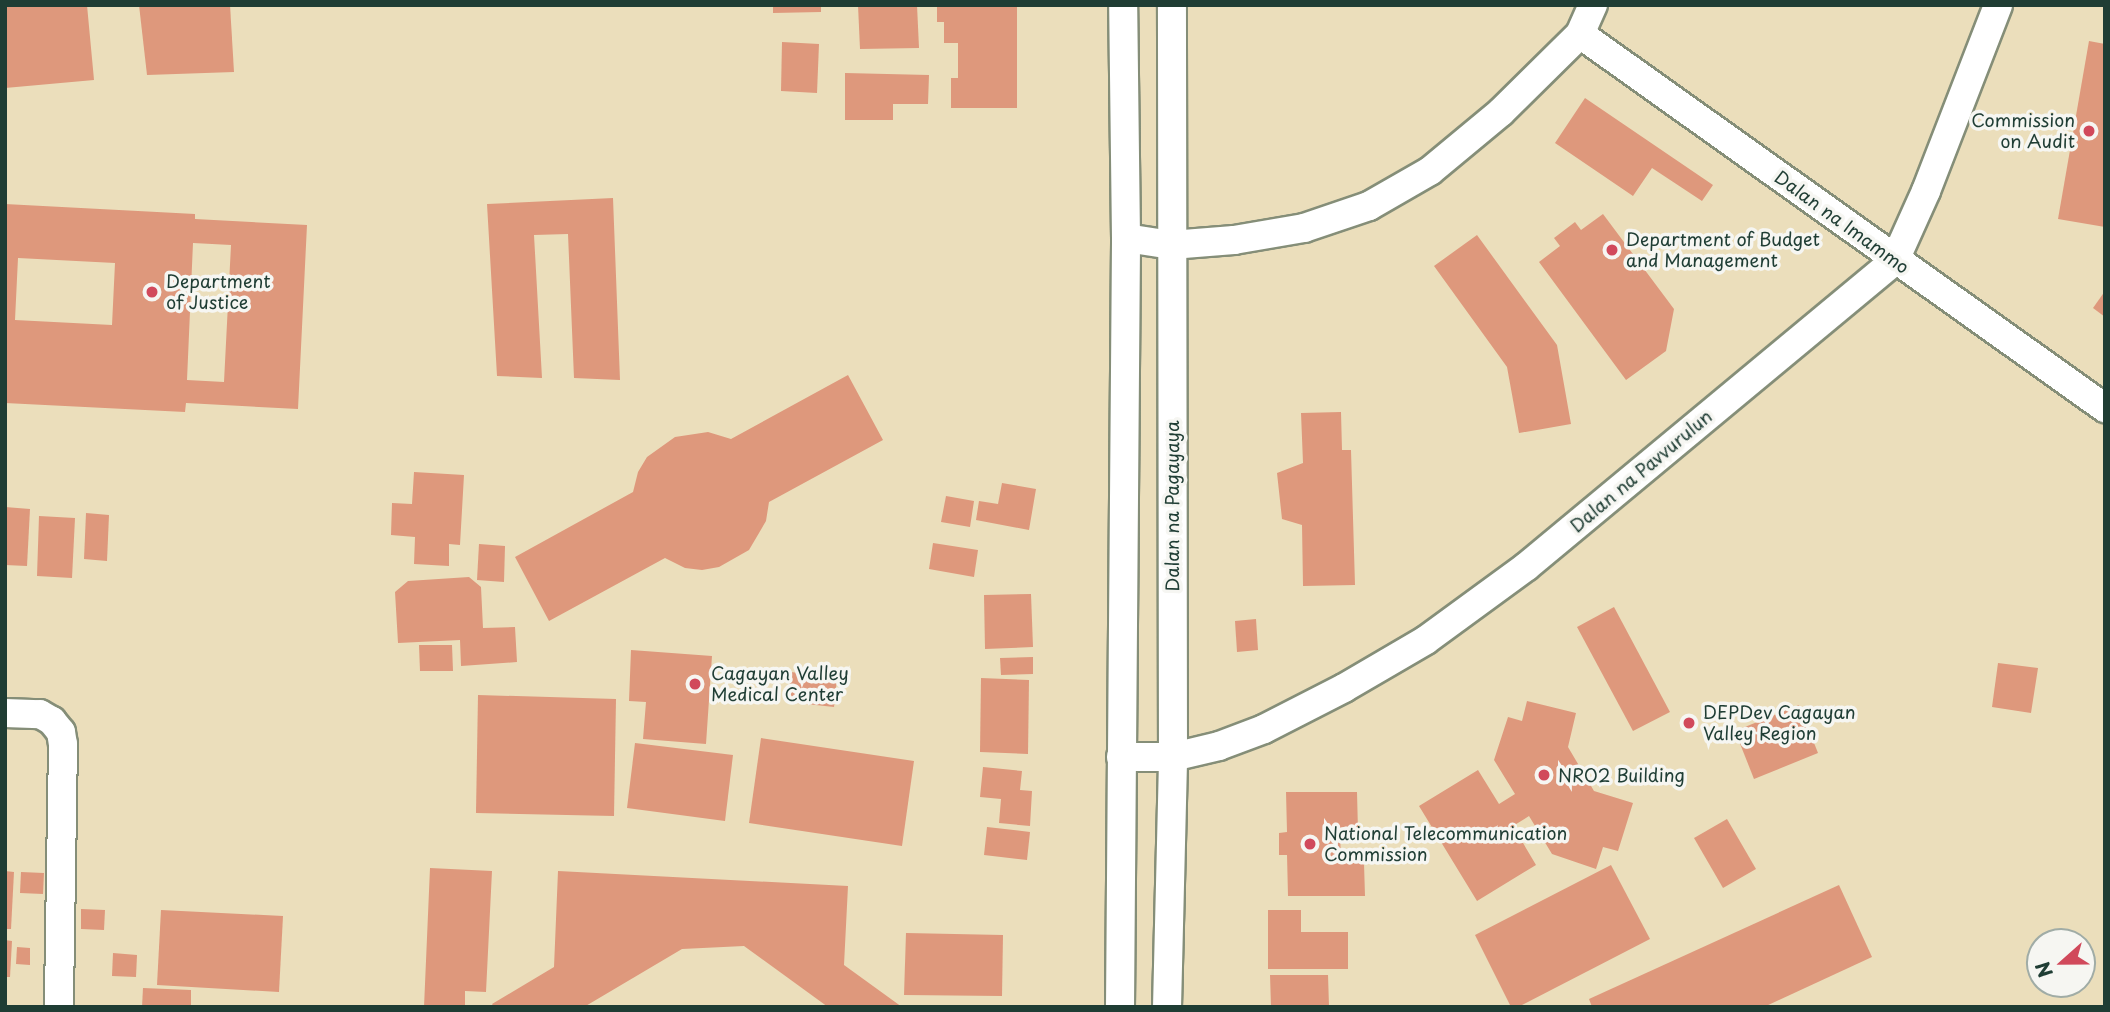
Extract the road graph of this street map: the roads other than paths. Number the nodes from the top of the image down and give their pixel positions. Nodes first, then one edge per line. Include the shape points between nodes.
1 (1124, 5) edge
2 (1172, 5) edge
3 (1592, 5) edge
4 (1998, 5) edge
5 (1580, 34) junction
6 (1126, 238) junction
7 (1171, 245) junction
8 (1895, 260) junction
9 (2105, 408) edge
10 (5, 713) edge
11 (1121, 757) junction
12 (1173, 757) junction
13 (59, 1007) edge
14 (1120, 1007) edge
15 (1167, 1007) edge

1 - 6 street
2 - 7 street, Dalan na Pagayaya
3 - 5 street
4 - 8 street, Dalan na Pavvurulun
5 - 7 street via 1502,112 1430,171 1369,206 1304,228
5 - 8 street, Dalan na Imammo
6 - 7 street
6 - 11 street
7 - 12 street, Dalan na Pagayaya
8 - 9 street, Dalan na Imammo
8 - 12 street, Dalan na Pavvurulun via 1527,566 1426,640 1264,729
10 - 13 street via 40,714 61,732
11 - 12 street, Dalan na Pavvurulun
11 - 14 street
12 - 15 street, Dalan na Pagayaya

